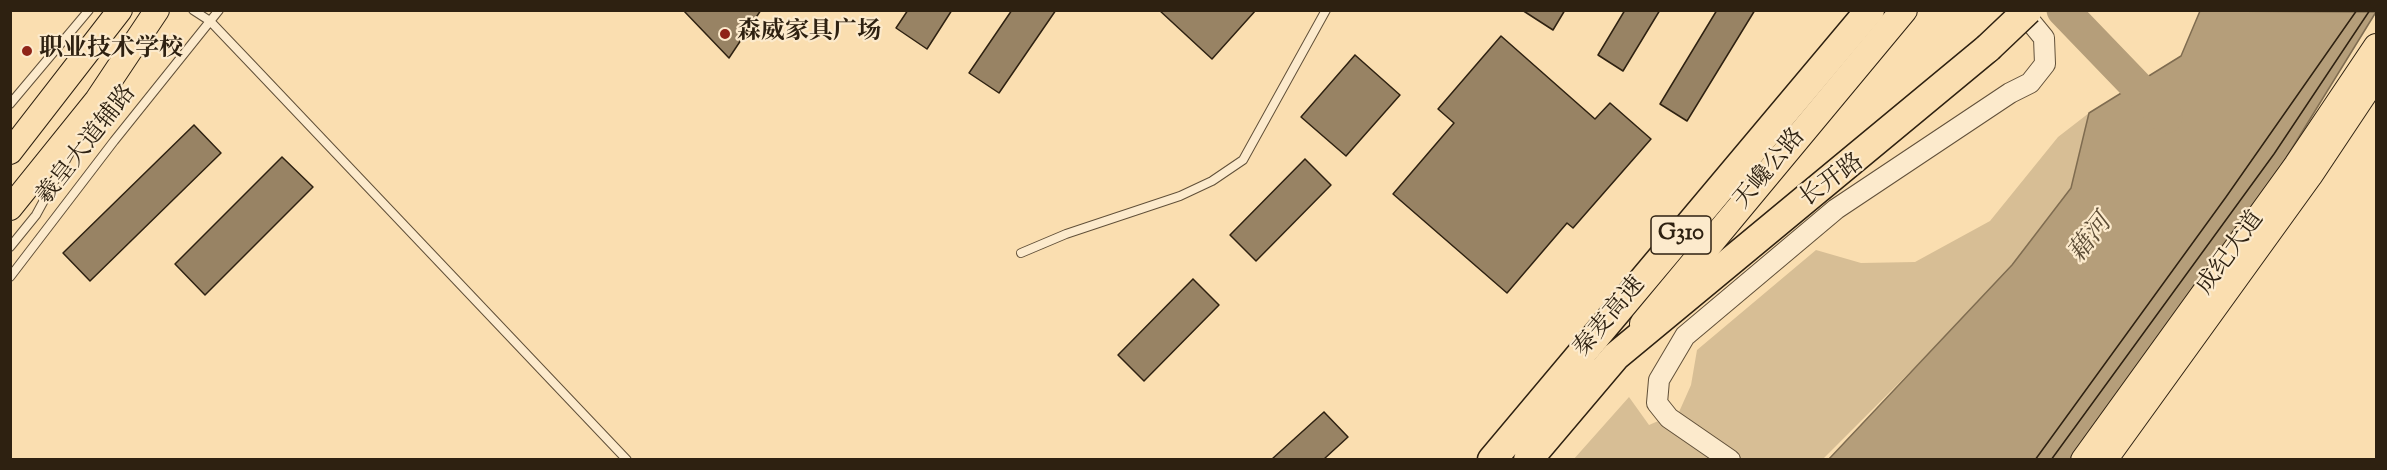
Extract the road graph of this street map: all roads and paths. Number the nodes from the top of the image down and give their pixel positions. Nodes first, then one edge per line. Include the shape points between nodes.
1 (89, 10) edge
2 (120, 10) edge
3 (157, 10) edge
4 (193, 10) edge
5 (219, 10) edge
6 (1326, 10) edge
7 (1870, 10) edge
8 (1904, 10) edge
9 (2021, 10) edge
10 (2028, 10) edge
11 (210, 21) junction
12 (2376, 46) edge
13 (2376, 77) edge
14 (98, 100) junction
15 (10, 104) edge
16 (10, 152) edge
17 (10, 208) edge
18 (10, 247) edge
19 (1021, 254) dead end
20 (10, 277) edge
21 (1616, 356) junction
22 (627, 459) edge
23 (1492, 459) edge
24 (1528, 459) edge
25 (1730, 459) edge
26 (2083, 459) edge
27 (2105, 459) edge

1 - 15 lane
2 - 16 main road
3 - 14 main road
4 - 11 lane
5 - 11 lane, 羲皇大道辅路
6 - 19 lane via 1243,160 1180,196 1066,234
7 - 23 highway, 秦麦高速 / G310
8 - 21 highway, 天巉公路 / G310
9 - 25 street, 长开路 via 2044,38 2045,64 2030,83 1836,209 1685,336 1659,380 1657,403 1669,418
10 - 21 highway, 秦麦高速, bridge via 1988,48
11 - 20 lane, 羲皇大道辅路
11 - 22 lane
12 - 26 main road, 成纪大道 via 2296,165
13 - 27 main road, 成纪大道 via 2310,176
14 - 17 main road
14 - 18 lane via 36,215
21 - 24 highway, 秦麦高速 / G310

